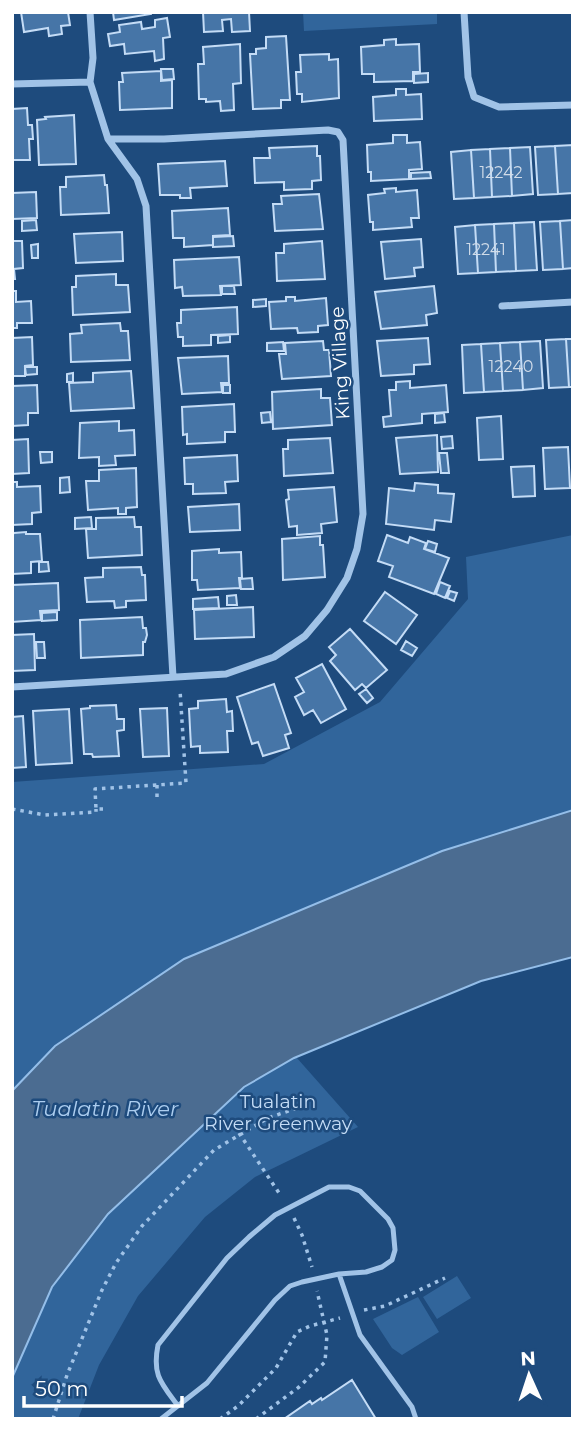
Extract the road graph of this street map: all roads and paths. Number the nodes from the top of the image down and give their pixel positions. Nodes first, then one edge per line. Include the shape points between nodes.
1 (90, 12) edge
2 (464, 12) edge
3 (90, 82) junction
4 (12, 84) edge
5 (573, 105) edge
6 (108, 139) junction
7 (573, 302) edge
8 (502, 306) dead end
9 (176, 677) junction
10 (12, 687) edge
11 (157, 785) junction
12 (157, 798) dead end
13 (12, 809) edge
14 (96, 809) junction
15 (103, 809) dead end
16 (303, 1106) dead end
17 (239, 1133) junction
18 (289, 1208) junction
19 (339, 1274) junction
20 (445, 1278) dead end
21 (315, 1279) junction
22 (352, 1313) junction
23 (323, 1323) junction
24 (178, 1406) junction
25 (53, 1419) edge
26 (161, 1419) edge
27 (220, 1419) edge
28 (256, 1419) edge
29 (416, 1419) edge

1 - 3 street
2 - 5 street via 468,77 474,97 499,107
3 - 4 street
3 - 6 street
6 - 9 street via 137,179 146,206
6 - 9 street, King Village via 328,130 338,132 343,140 363,514 348,578 305,636 274,657 226,674
7 - 8 street
9 - 10 street, King Village
9 - 11 path via 186,783
11 - 12 path
11 - 14 path via 95,789
13 - 14 path via 45,815
14 - 15 path
16 - 17 path
17 - 18 path
17 - 25 path via 214,1150 170,1196 116,1263
18 - 19 lane via 329,1187 349,1187 360,1191 388,1219 396,1240 392,1260 382,1268
18 - 21 path
18 - 24 lane via 227,1258 158,1345 156,1373
19 - 21 lane
19 - 22 lane
20 - 22 path via 385,1306
21 - 23 path
21 - 24 lane via 290,1286 207,1383
22 - 23 path
22 - 29 lane via 367,1348 412,1407
23 - 27 path via 297,1332 276,1368
23 - 28 path via 325,1362
24 - 26 lane

